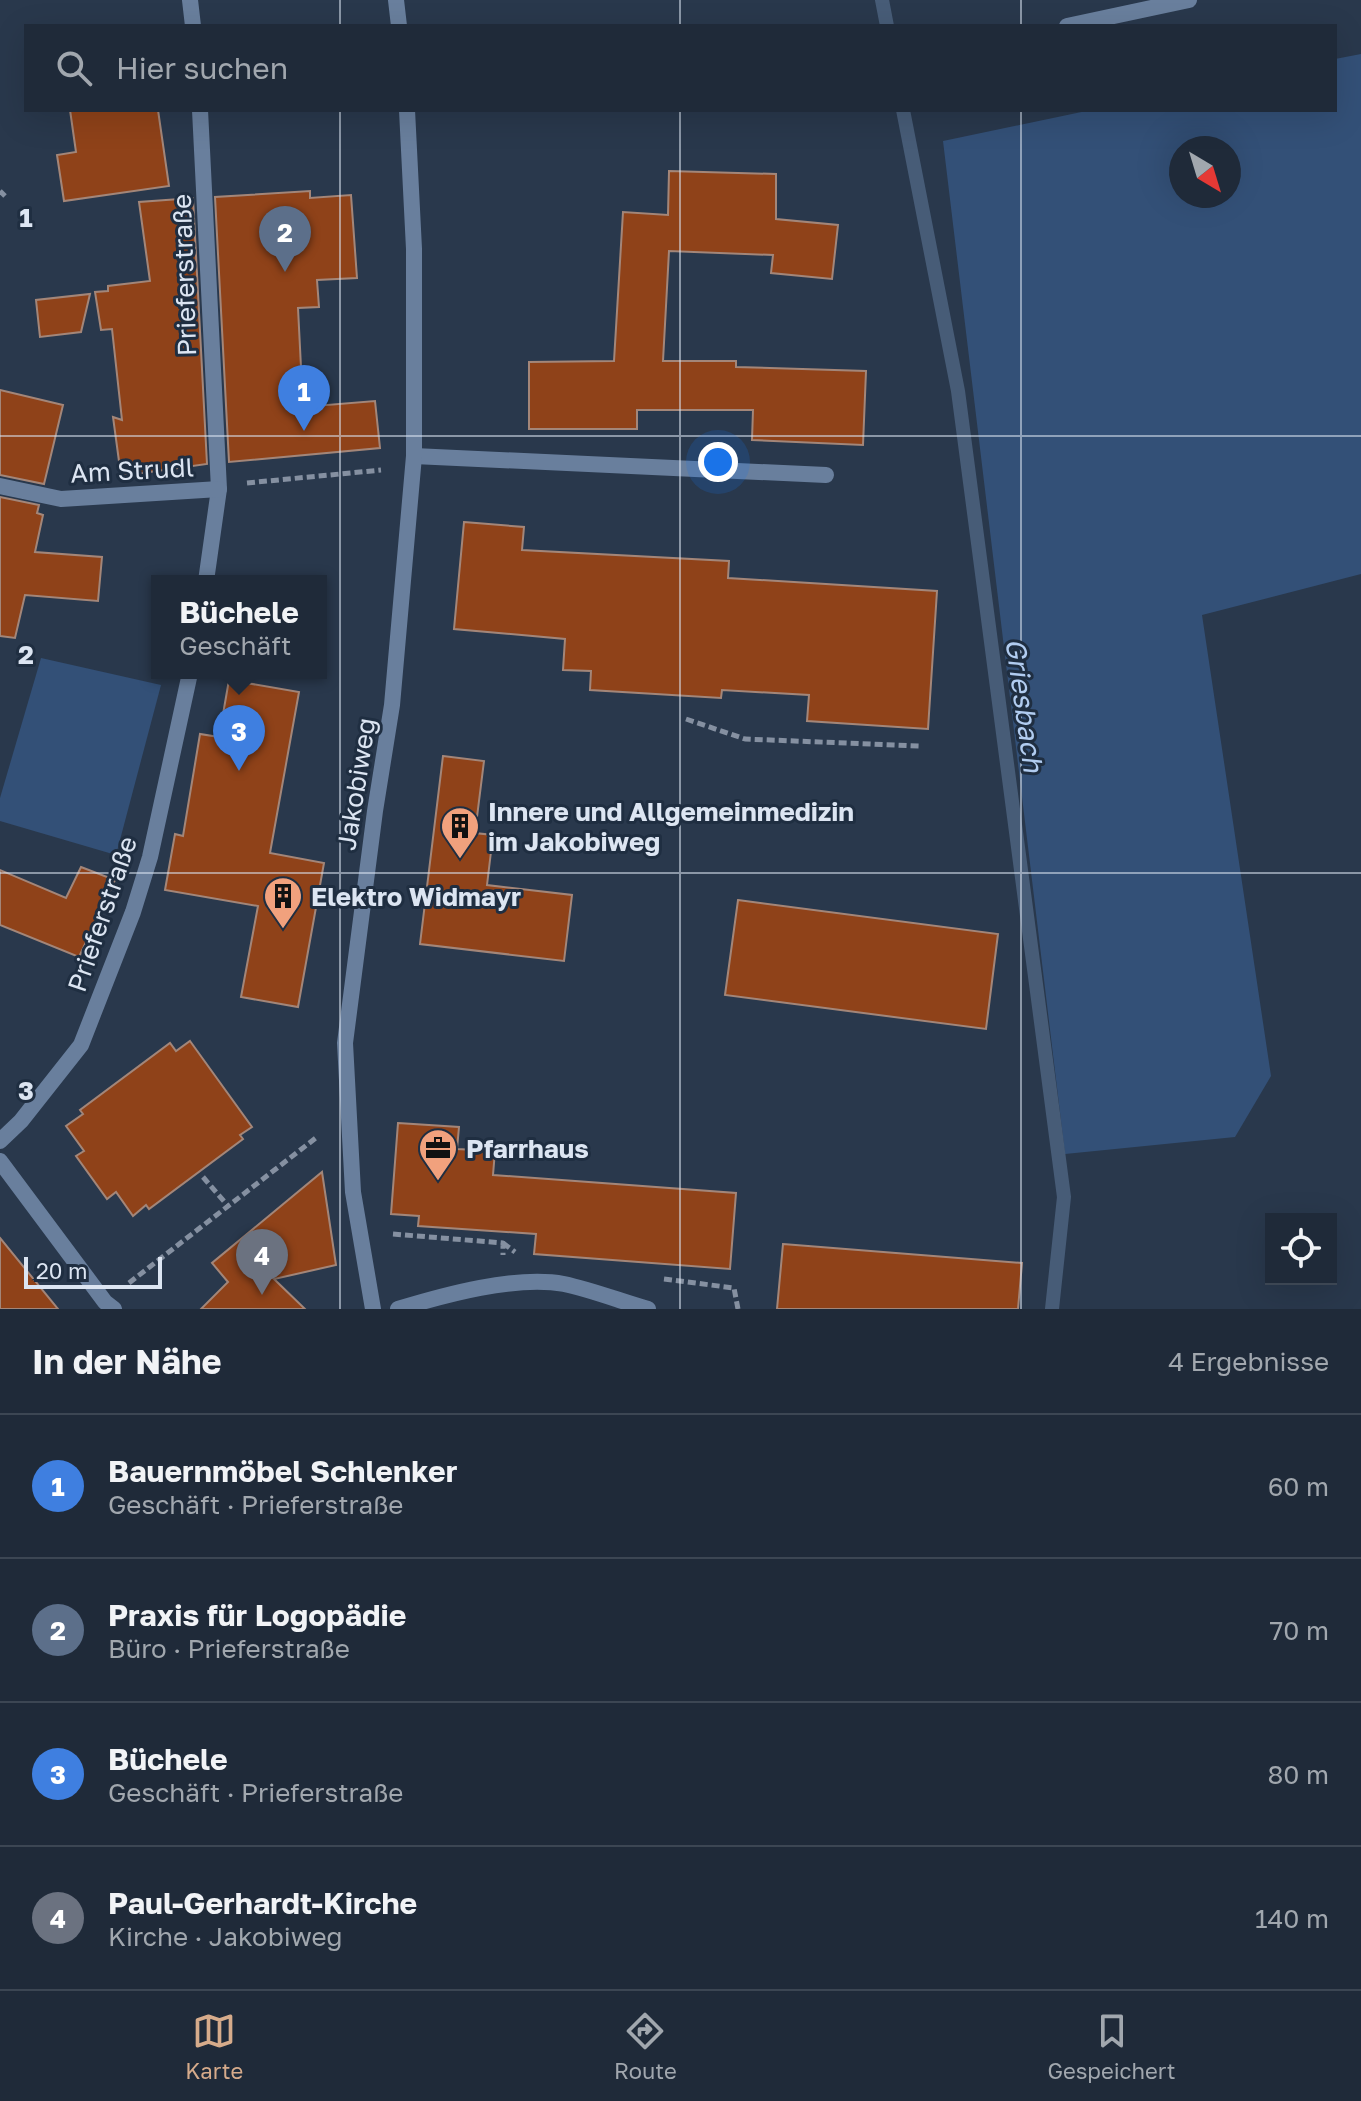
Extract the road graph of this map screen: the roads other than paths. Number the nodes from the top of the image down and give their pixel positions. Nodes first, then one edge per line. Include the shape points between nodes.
1 (190, 0) edge
2 (396, 0) edge
3 (1189, 0) edge
4 (193, 24) edge
5 (399, 24) edge
6 (1076, 24) edge
7 (200, 112) edge
8 (407, 112) edge
9 (414, 456) junction
10 (826, 475) dead end
11 (0, 486) edge
12 (219, 489) junction
13 (207, 575) edge
14 (189, 679) edge
15 (0, 1141) edge
16 (0, 1161) edge
17 (110, 1305) edge
18 (373, 1309) edge
19 (398, 1309) edge
20 (648, 1309) edge

1 - 4 street
2 - 5 street
3 - 6 street
7 - 12 street, Prieferstraße
8 - 9 street, Jakobiweg via 414,249
9 - 10 street
9 - 18 street, Jakobiweg via 392,705 345,1043 353,1192
11 - 12 street, Am Strudl via 61,499
12 - 13 street, Prieferstraße
14 - 15 street, Prieferstraße via 150,857 81,1045
16 - 17 street
19 - 20 street via 503,1284 561,1284

